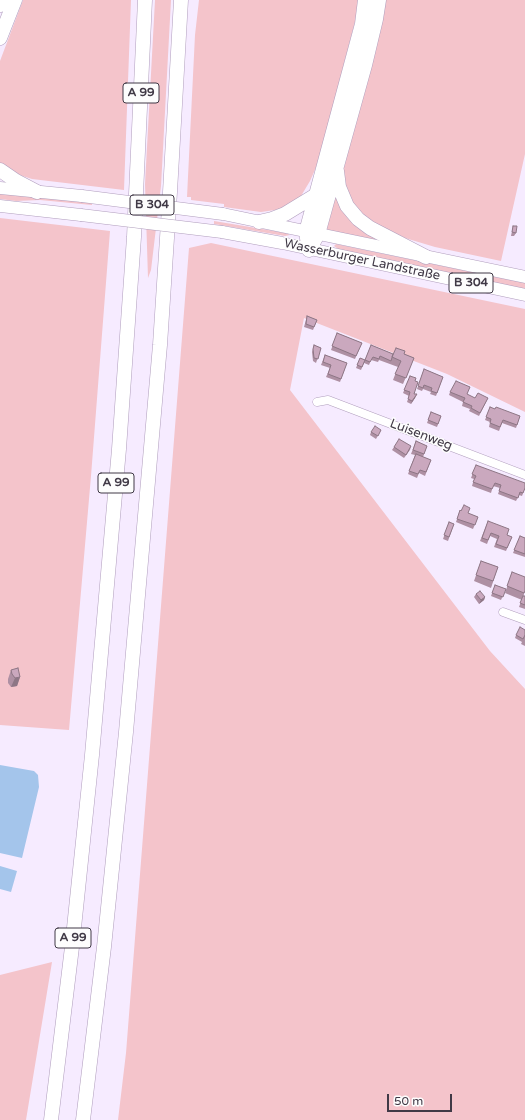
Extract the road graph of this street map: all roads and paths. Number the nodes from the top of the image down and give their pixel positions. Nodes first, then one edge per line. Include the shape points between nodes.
1 (2, 0) edge
2 (15, 0) edge
3 (145, 0) edge
4 (181, 0) edge
5 (188, 0) edge
6 (365, 0) edge
7 (379, 0) edge
8 (0, 5) edge
9 (180, 25) junction
10 (0, 38) edge
11 (336, 168) junction
12 (0, 170) edge
13 (0, 188) edge
14 (37, 192) junction
15 (316, 195) junction
16 (0, 206) edge
17 (259, 222) junction
18 (312, 233) junction
19 (309, 250) junction
20 (426, 256) junction
21 (525, 277) edge
22 (525, 295) edge
23 (317, 402) dead end
24 (525, 475) edge
25 (503, 612) dead end
26 (525, 620) edge
27 (51, 1120) edge
28 (83, 1120) edge

1 - 8 highway
2 - 10 highway
3 - 27 highway, A 99 via 134,237 119,449 92,755
4 - 9 highway, A 99
5 - 9 highway
6 - 15 highway via 362,24
7 - 11 highway via 365,65
9 - 28 highway, A 99 via 160,345 127,725
11 - 18 highway
11 - 20 highway via 339,187 347,206 358,219 370,228
12 - 14 highway
13 - 14 main road, B 304
14 - 17 main road, Wasserburger Landstraße / B 304, bridge via 223,214
15 - 17 highway via 285,214
15 - 18 highway
16 - 19 main road, Wasserburger Landstraße / B 304, bridge via 222,232
17 - 18 main road, Wasserburger Landstraße / B 304
18 - 19 highway
18 - 20 main road, Wasserburger Landstraße / B 304
19 - 22 main road, Wasserburger Landstraße / B 304
20 - 21 main road, Wasserburger Landstraße / B 304
23 - 24 street, Luisenweg via 328,400
25 - 26 street

